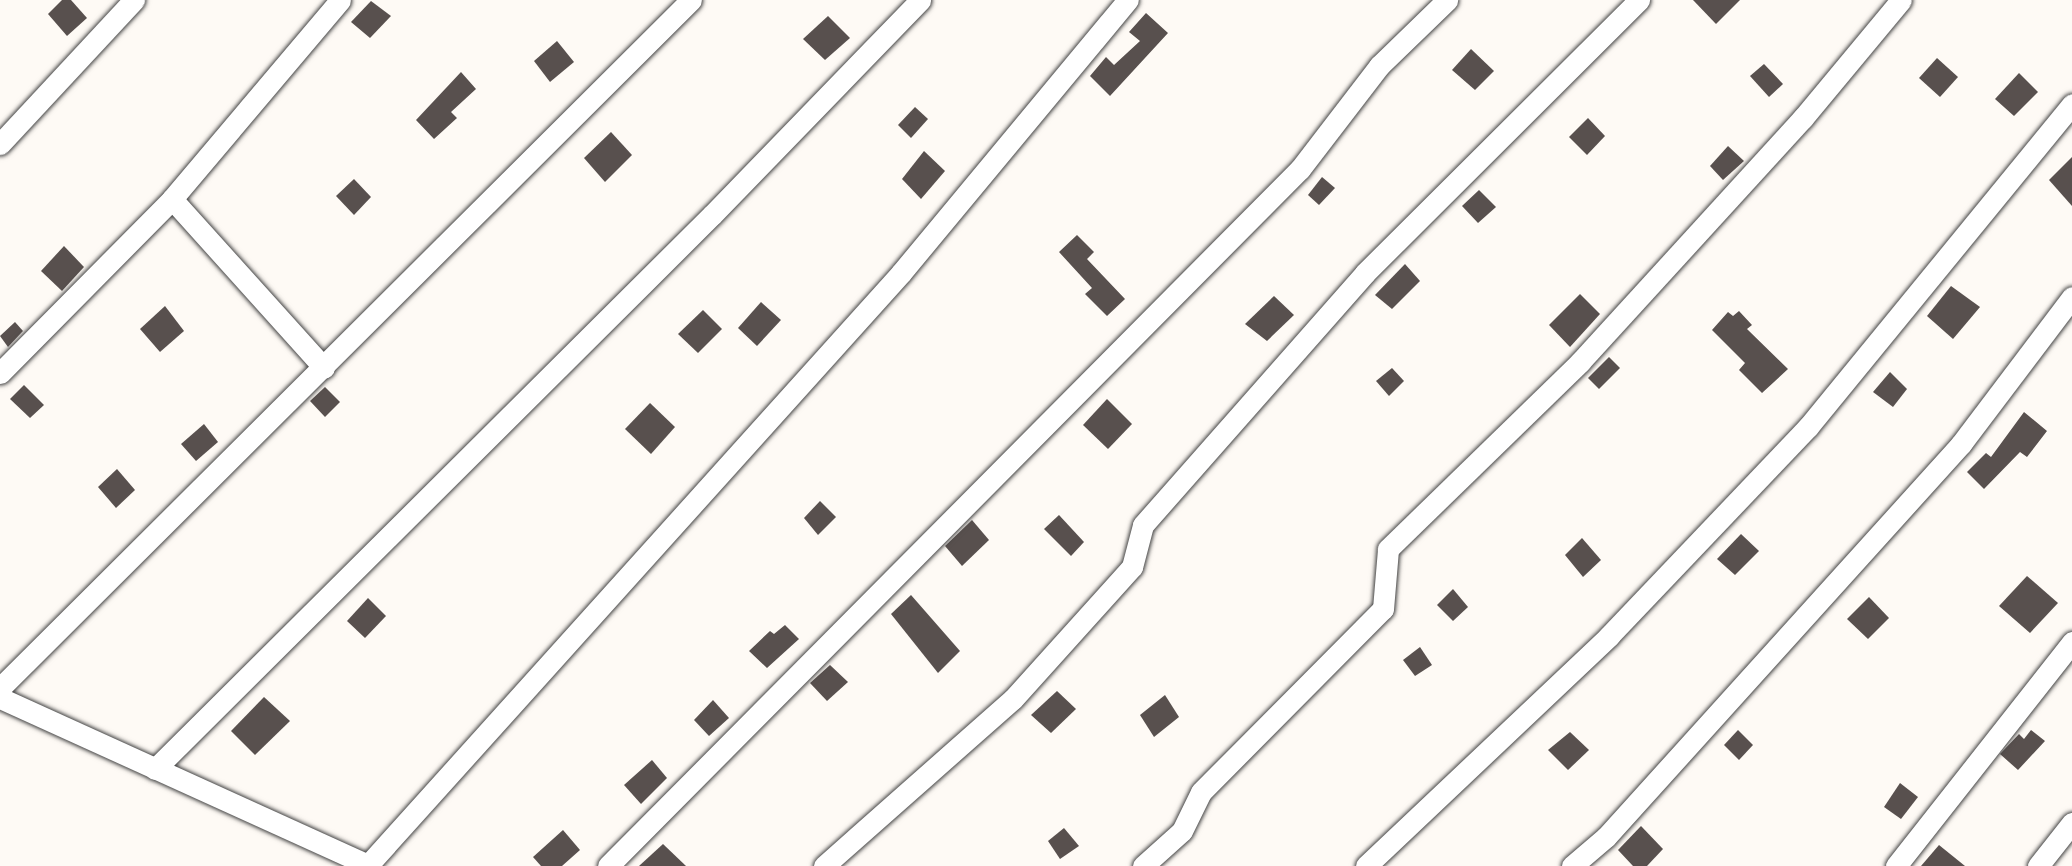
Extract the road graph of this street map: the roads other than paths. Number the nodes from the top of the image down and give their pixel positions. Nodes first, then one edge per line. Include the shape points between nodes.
1 (134, 0) edge
2 (340, 0) edge
3 (691, 0) edge
4 (920, 0) edge
5 (1128, 0) edge
6 (1447, 0) edge
7 (1639, 0) edge
8 (1901, 0) edge
9 (2072, 104) edge
10 (0, 144) edge
11 (172, 199) junction
12 (2072, 297) edge
13 (324, 368) junction
14 (0, 374) edge
15 (2072, 642) edge
16 (0, 688) edge
17 (0, 698) edge
18 (155, 770) junction
19 (2072, 823) edge
20 (370, 865) edge
21 (608, 866) edge
22 (824, 866) edge
23 (1143, 866) edge
24 (1366, 866) edge
25 (1572, 866) edge
26 (1896, 866) edge
27 (2038, 866) edge

1 - 10 street
2 - 11 street
3 - 13 street
4 - 18 street via 712,215
5 - 20 street via 901,273
6 - 21 street via 1379,66 1300,169
7 - 22 street via 1358,281 1143,525 1132,567 1013,699
8 - 23 street via 1803,118 1580,362 1388,549 1383,609 1201,792 1182,831
9 - 24 street via 1808,427 1609,636
11 - 13 street
11 - 14 street
12 - 25 street via 1961,444 1606,837
13 - 16 street
15 - 26 street
17 - 18 street
18 - 20 street
19 - 27 street

